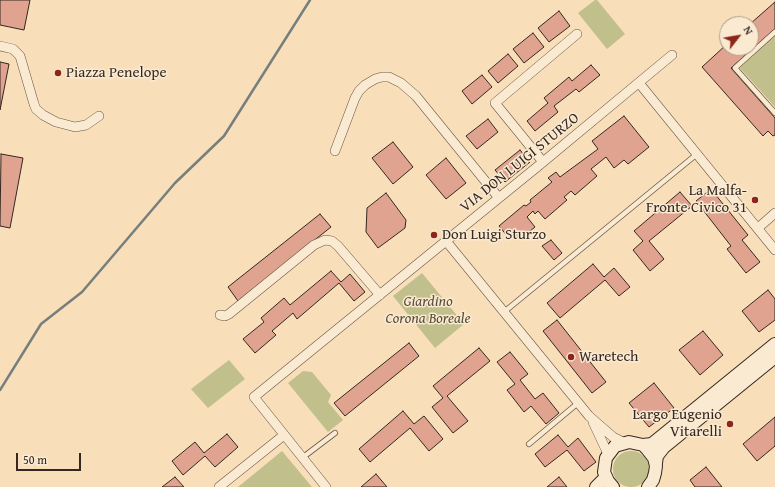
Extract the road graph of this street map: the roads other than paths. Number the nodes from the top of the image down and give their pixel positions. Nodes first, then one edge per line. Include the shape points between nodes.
1 (775, 32) edge
2 (577, 34) dead end
3 (0, 46) edge
4 (672, 55) dead end
5 (639, 83) junction
6 (775, 114) edge
7 (98, 116) dead end
8 (335, 151) dead end
9 (697, 154) junction
10 (544, 162) junction
11 (499, 198) junction
12 (775, 213) edge
13 (758, 228) junction
14 (446, 241) junction
15 (775, 250) edge
16 (380, 295) junction
17 (504, 312) junction
18 (220, 315) dead end
19 (775, 344) edge
20 (775, 357) edge
21 (578, 403) junction
22 (589, 416) junction
23 (334, 433) dead end
24 (284, 435) junction
25 (625, 442) junction
26 (529, 444) dead end
27 (643, 445) junction
28 (608, 454) junction
29 (302, 458) junction
30 (656, 463) junction
31 (609, 482) edge
32 (652, 485) edge
33 (219, 487) edge
34 (326, 487) edge
35 (596, 487) edge

1 - 6 lane via 735,68
2 - 10 street via 495,103
3 - 7 street via 13,49 20,56 34,104 43,115 74,127 86,125
4 - 5 street, VIA DON LUIGI STURZO
5 - 9 street
5 - 10 street, VIA DON LUIGI STURZO
8 - 11 street via 358,92 365,84 375,79 389,77 404,85 416,96
9 - 13 street
9 - 17 lane
10 - 11 street, VIA DON LUIGI STURZO
11 - 14 street, VIA DON LUIGI STURZO
12 - 13 street
13 - 15 street
14 - 16 street, VIA DON LUIGI STURZO
14 - 17 street
16 - 18 street via 338,246 332,241 325,240 314,245 229,314
16 - 24 street, VIA DON LUIGI STURZO via 254,397
17 - 21 street
19 - 27 street via 652,444
20 - 30 street via 664,447 657,456
21 - 22 street
21 - 26 lane
22 - 25 street via 613,437
22 - 28 street
23 - 29 lane
24 - 29 street
24 - 33 street
25 - 27 street
25 - 28 street via 615,446
27 - 30 street
28 - 31 street via 604,467
29 - 34 street
30 - 32 street
31 - 35 street

